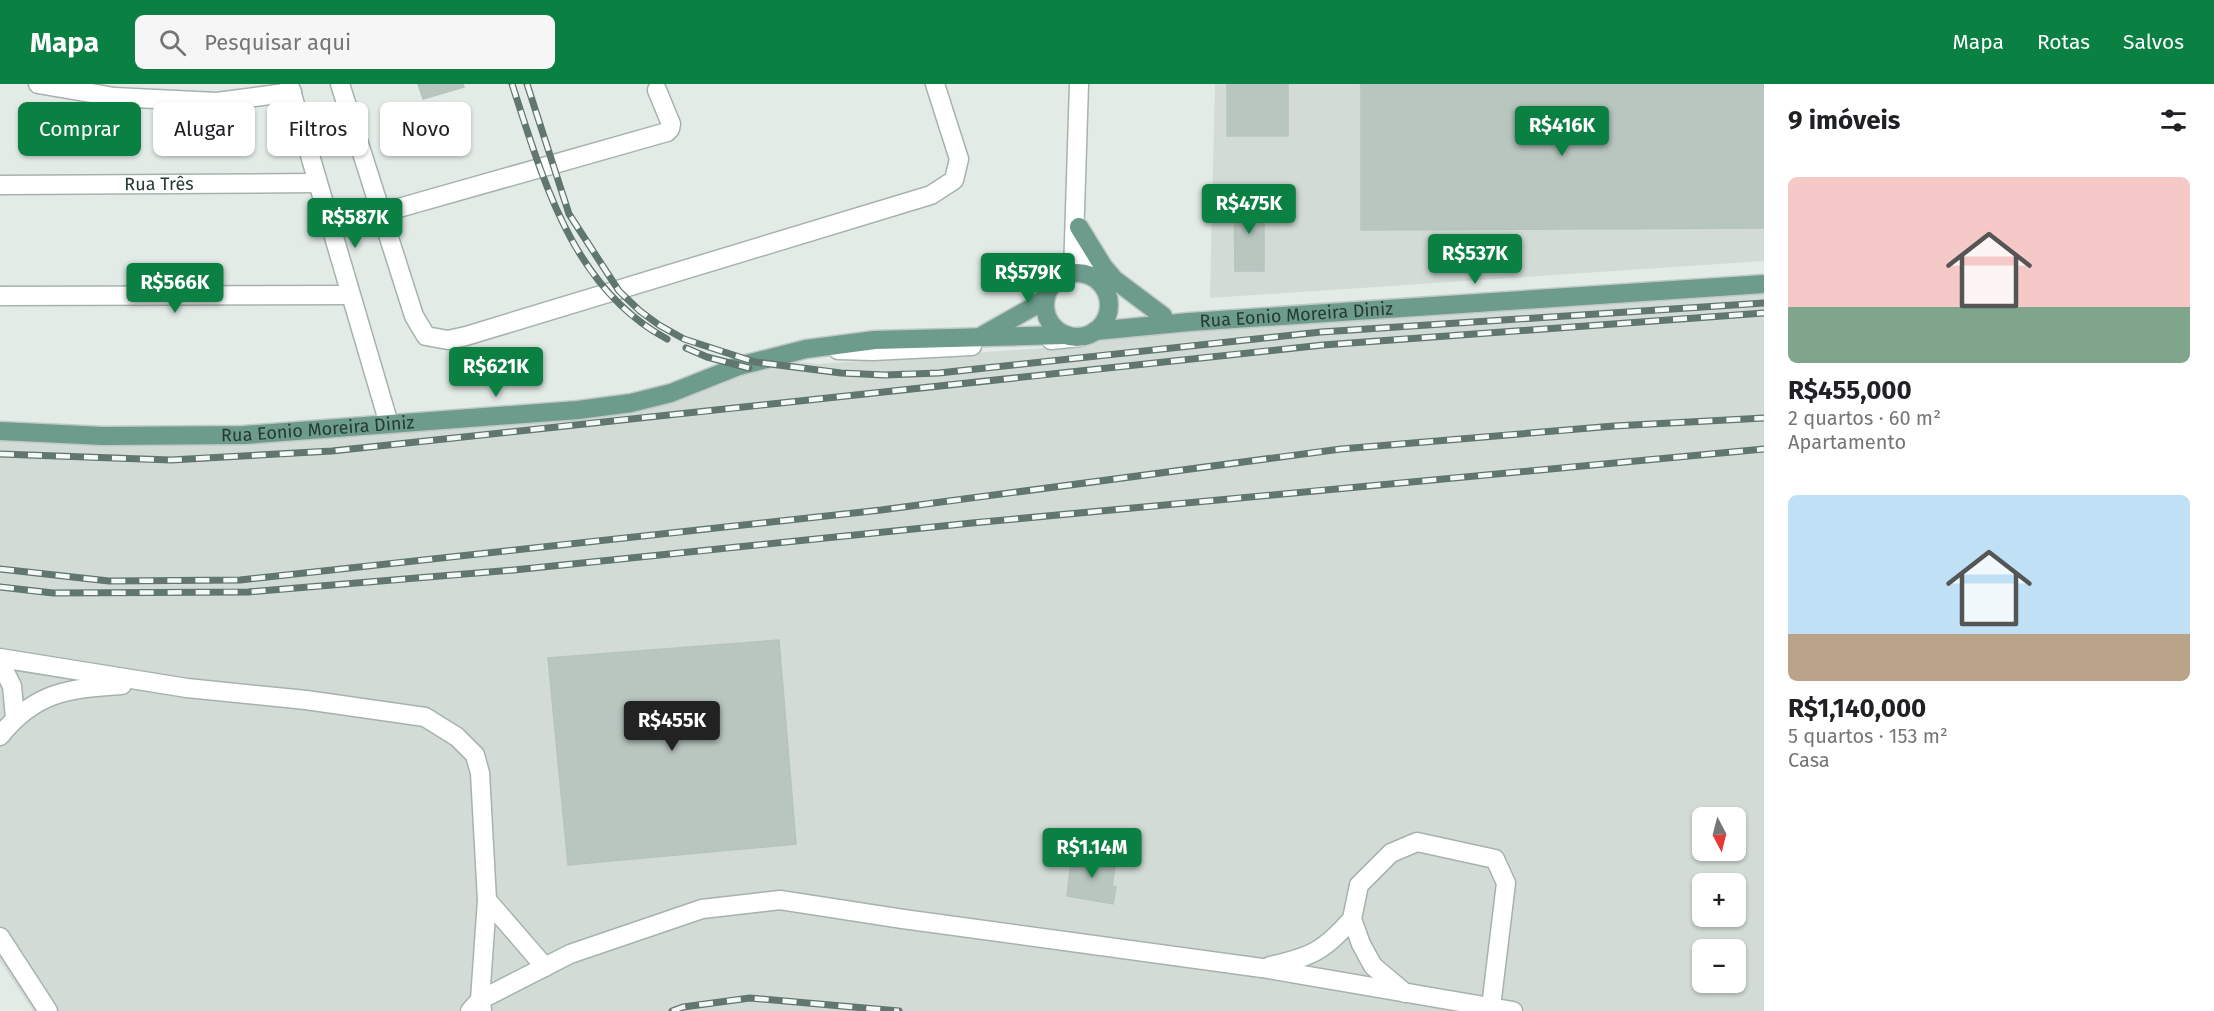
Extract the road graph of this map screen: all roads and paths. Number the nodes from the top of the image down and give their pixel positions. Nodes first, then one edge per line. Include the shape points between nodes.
1 (38, 84) edge
2 (340, 84) edge
3 (934, 84) edge
4 (1079, 84) edge
5 (290, 88) edge
6 (657, 90) dead end
7 (317, 183) junction
8 (0, 185) edge
9 (1075, 196) junction
10 (381, 213) junction
11 (1079, 226) junction
12 (1080, 273) junction
13 (1764, 284) edge
14 (1106, 290) junction
15 (0, 296) edge
16 (350, 296) junction
17 (1046, 297) junction
18 (1163, 316) junction
19 (1189, 322) junction
20 (1080, 334) junction
21 (982, 336) junction
22 (806, 349) junction
23 (389, 424) junction
24 (0, 431) edge
25 (0, 660) edge
26 (157, 683) junction
27 (15, 718) junction
28 (0, 736) edge
29 (487, 900) junction
30 (1352, 919) junction
31 (0, 937) edge
32 (545, 967) junction
33 (1262, 968) junction
34 (1405, 993) junction
35 (1491, 1007) junction
36 (478, 1008) edge
37 (48, 1011) edge
38 (1513, 1011) edge

1 - 5 street via 114,97 217,102
2 - 10 street
3 - 10 street via 959,159 954,180 932,195 466,336 448,340 426,336 414,316
4 - 9 street
5 - 7 street
6 - 10 street via 671,124 667,132
7 - 8 street, Rua Três
7 - 16 street
9 - 11 street
9 - 12 street
11 - 12 street
11 - 18 main road via 1115,280
12 - 14 main road via 1098,280
12 - 17 main road via 1061,277
13 - 19 main road, Rua Eonio Moreira Diniz
14 - 18 main road, Rua Eonio Moreira Diniz via 1137,313
14 - 20 main road via 1110,305 1106,320
15 - 16 street
16 - 23 street
17 - 20 main road via 1046,312 1053,326
17 - 21 main road, Rua Eonio Moreira Diniz
18 - 19 main road, Rua Eonio Moreira Diniz
19 - 20 main road, Rua Eonio Moreira Diniz
20 - 21 main road, Rua Eonio Moreira Diniz
20 - 22 street, Rua Eonio Moreira Diniz via 1031,342 873,351
21 - 22 main road, Rua Eonio Moreira Diniz via 875,340
22 - 23 main road, Rua Eonio Moreira Diniz via 739,366 671,393 631,403 578,411
23 - 24 main road, Rua Eonio Moreira Diniz via 244,435 103,436
25 - 26 street
25 - 27 street via 12,686
26 - 27 street via 62,692 38,701
26 - 29 street via 425,717 456,737 475,754 480,773
27 - 28 street
29 - 32 street
29 - 36 street
30 - 33 street via 1313,954
30 - 34 street via 1373,966
30 - 35 street via 1359,885 1391,853 1417,842 1495,859 1506,883
31 - 37 street
32 - 33 street via 570,954 702,909 780,900
32 - 36 street
33 - 34 street
34 - 35 street
35 - 38 street

